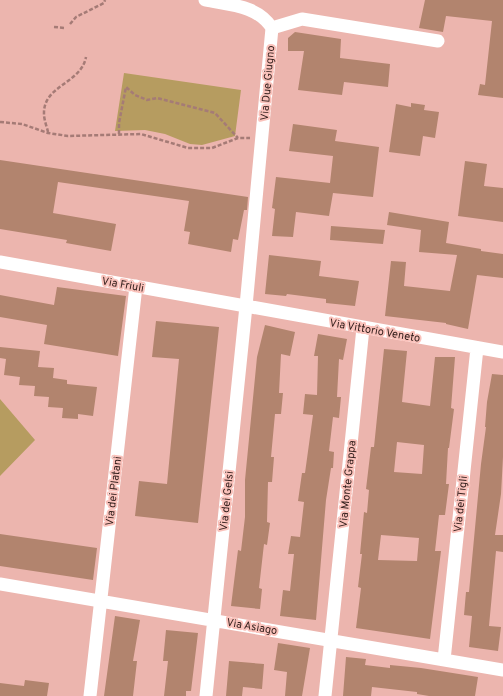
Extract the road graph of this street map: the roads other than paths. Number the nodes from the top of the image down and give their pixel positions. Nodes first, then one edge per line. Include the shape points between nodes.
1 (205, 0) edge
2 (272, 28) junction
3 (438, 41) dead end
4 (0, 262) edge
5 (136, 286) junction
6 (246, 306) junction
7 (363, 328) junction
8 (477, 348) junction
9 (503, 352) edge
10 (0, 584) edge
11 (100, 600) junction
12 (214, 620) junction
13 (331, 640) junction
14 (444, 660) junction
15 (503, 670) edge
16 (90, 696) edge
17 (206, 696) edge
18 (325, 696) edge

1 - 2 street via 250,9 266,20
2 - 3 street via 302,18
2 - 6 street, Via Due Giugno
4 - 5 street, Via Friuli
5 - 6 street, Via Friuli
5 - 11 street, Via dei Platani
6 - 7 street, Via Vittorio Veneto
6 - 12 street, Via dei Gelsi
7 - 8 street, Via Vittorio Veneto
7 - 13 street, Via Monte Grappa
8 - 9 street, Via Vittorio Veneto
8 - 14 street, Via dei Tigli
10 - 11 street, Via Asiago
11 - 12 street, Via Asiago
11 - 16 street, Via dei Platani
12 - 13 street, Via Asiago
12 - 17 street, Via dei Gelsi
13 - 14 street, Via Asiago
13 - 18 street, Via Monte Grappa
14 - 15 street, Via Asiago

